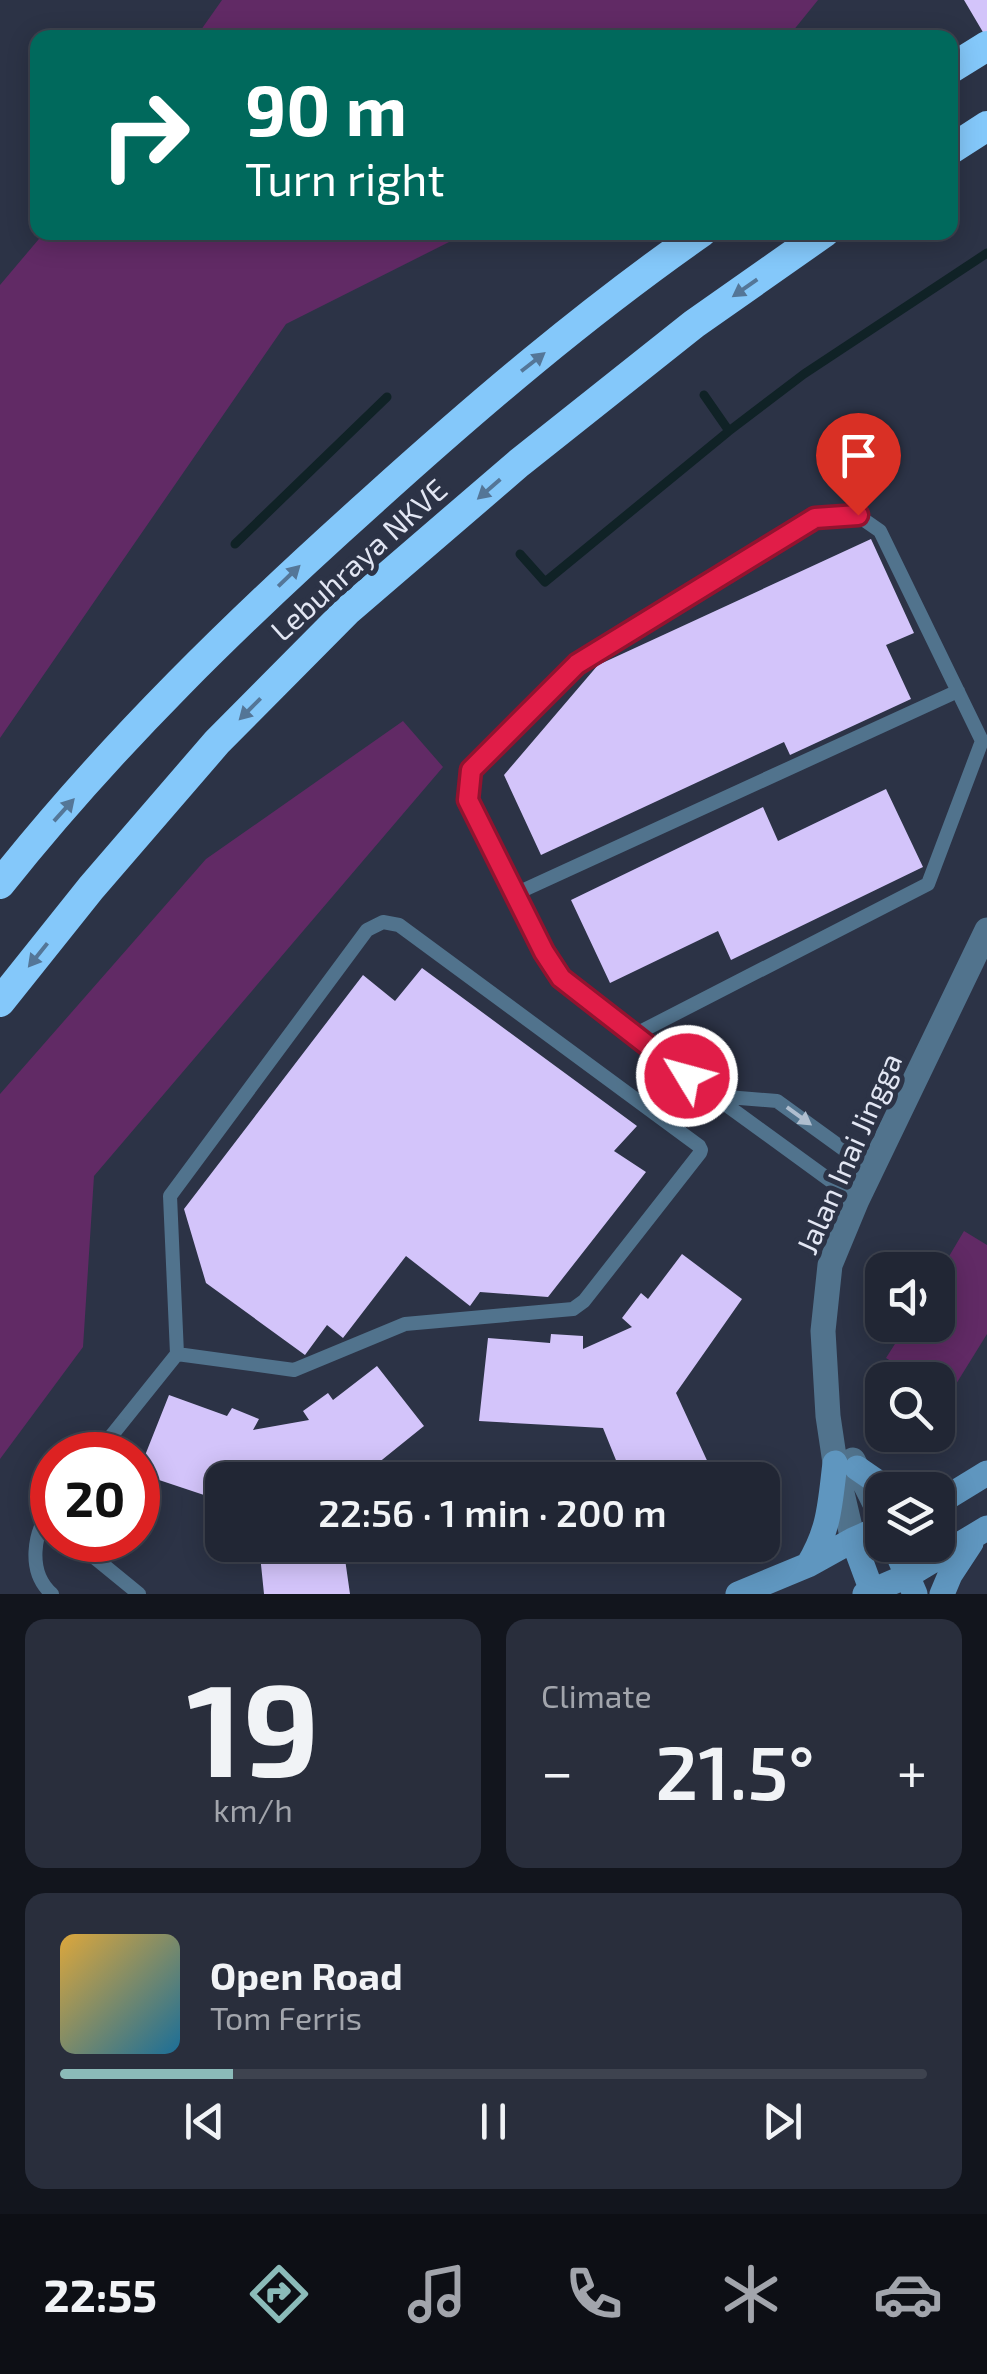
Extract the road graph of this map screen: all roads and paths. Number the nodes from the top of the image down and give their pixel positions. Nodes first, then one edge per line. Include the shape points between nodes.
1 (987, 46) edge
2 (958, 64) edge
3 (987, 126) edge
4 (958, 145) edge
5 (691, 240) edge
6 (813, 240) edge
7 (958, 691) junction
8 (0, 884) edge
9 (515, 894) junction
10 (987, 930) edge
11 (0, 1002) edge
12 (634, 1035) junction
13 (714, 1096) junction
14 (872, 1169) junction
15 (857, 1200) junction
16 (177, 1354) junction
17 (114, 1432) edge
18 (846, 1466) junction
19 (987, 1473) edge
20 (865, 1477) edge
21 (865, 1493) edge
22 (955, 1493) edge
23 (984, 1529) edge
24 (865, 1535) edge
25 (853, 1540) junction
26 (36, 1562) edge
27 (100, 1562) edge
28 (808, 1565) junction
29 (911, 1585) edge
30 (870, 1593) edge
31 (52, 1594) edge
32 (139, 1594) edge
33 (738, 1594) edge
34 (942, 1594) edge

1 - 2 highway
3 - 4 highway
8 -> 5 highway, Lebuhraya NKVE via 156,707 305,561 474,409
6 -> 11 highway, Lebuhraya NKVE via 519,463 346,611 217,742
7 - 9 lane
7 - 9 lane via 880,532 858,515 815,518 577,664 471,770 468,800
7 - 12 lane via 982,741 928,884
9 - 12 lane via 561,978
10 - 14 street, Jalan Inai Jingga
12 - 13 lane
13 -> 14 lane via 777,1101
13 - 15 lane
14 - 15 street, Jalan Inai Jingga
15 - 18 street, Jalan Inai Jingga via 830,1264 823,1331 828,1416
16 - 16 lane via 170,1196 366,930 383,922 399,924 702,1150 573,1308 405,1324 294,1370
16 - 17 lane
18 - 20 street
18 - 21 street, Jalan Inai Jingga
18 - 25 street, Jalan Inai Jingga
18 - 28 street
19 - 22 street
23 - 29 street
23 - 34 street
24 - 25 street
25 - 28 street
25 - 30 street
26 - 31 lane
27 - 32 lane
28 - 33 street
29 - 30 street

